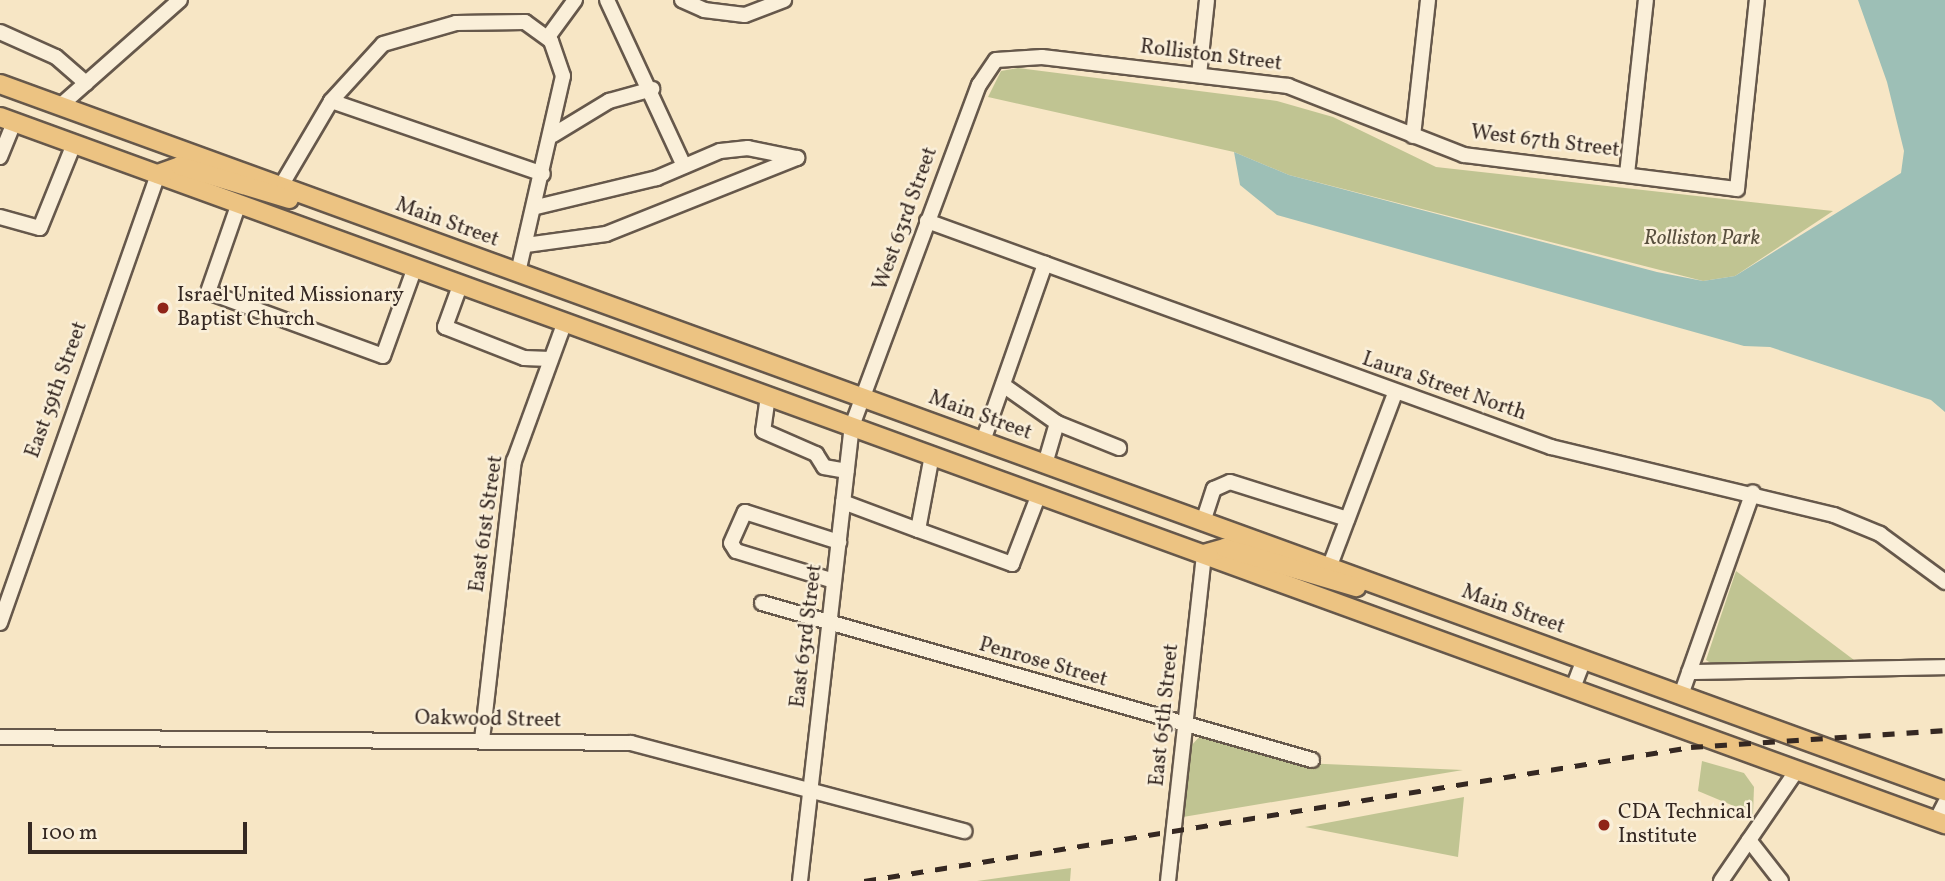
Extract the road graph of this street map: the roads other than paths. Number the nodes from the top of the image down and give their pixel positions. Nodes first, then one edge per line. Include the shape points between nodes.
1 (180, 0) edge
2 (575, 0) edge
3 (607, 0) edge
4 (682, 0) edge
5 (784, 0) edge
6 (1207, 0) edge
7 (1429, 0) edge
8 (1646, 0) edge
9 (1757, 0) edge
10 (0, 32) edge
11 (548, 37) junction
12 (996, 60) joint
13 (1199, 75) junction
14 (86, 83) junction
15 (0, 84) edge
16 (652, 89) junction
17 (331, 101) junction
18 (60, 106) junction
19 (7, 119) edge
20 (553, 135) junction
21 (1413, 136) junction
22 (74, 144) junction
23 (0, 158) edge
24 (684, 166) junction
25 (158, 174) junction
26 (543, 174) junction
27 (1627, 174) junction
28 (281, 186) junction
29 (239, 203) junction
30 (536, 207) junction
31 (357, 214) junction
32 (0, 217) edge
33 (927, 220) junction
34 (526, 245) junction
35 (1045, 264) junction
36 (415, 267) junction
37 (518, 273) junction
38 (461, 283) junction
39 (565, 322) junction
40 (550, 359) junction
41 (1003, 385) junction
42 (1395, 393) junction
43 (768, 396) junction
44 (862, 397) junction
45 (1057, 423) junction
46 (852, 426) junction
47 (983, 441) junction
48 (1119, 448) dead end
49 (932, 455) junction
50 (1045, 464) junction
51 (847, 471) junction
52 (1753, 492) junction
53 (1039, 494) junction
54 (843, 502) junction
55 (1348, 519) junction
56 (1203, 522) junction
57 (918, 530) junction
58 (839, 542) junction
59 (1204, 554) junction
60 (1329, 568) junction
61 (834, 580) junction
62 (1945, 582) edge
63 (1411, 597) junction
64 (762, 603) dead end
65 (0, 622) edge
66 (830, 623) junction
67 (1584, 660) junction
68 (1945, 667) edge
69 (1689, 672) junction
70 (1573, 688) junction
71 (1681, 695) junction
72 (1185, 725) junction
73 (0, 737) edge
74 (482, 740) junction
75 (1312, 760) dead end
76 (1797, 770) junction
77 (810, 787) junction
78 (1945, 791) edge
79 (1945, 803) edge
80 (1941, 822) edge
81 (965, 831) dead end
82 (1749, 840) junction
83 (800, 881) edge
84 (1168, 881) edge
85 (1721, 881) edge
86 (1782, 881) edge

1 - 14 street
2 - 11 street
3 - 16 street
4 - 5 street via 735,15
6 - 13 street
7 - 21 street
8 - 27 street, West 67th Street
9 - 27 street via 1737,189
10 - 14 street via 56,57
11 - 17 street via 510,19 426,29 370,53
11 - 20 street via 562,76
12 - 13 street, Rolliston Street via 1042,57
12 - 33 street, West 63rd Street via 979,85
13 - 21 street, Rolliston Street via 1317,93
14 - 18 street
15 - 18 main road, Main Street
16 - 20 street via 609,101
16 - 24 street
17 - 26 street
17 - 28 street
18 - 28 main road, Main Street
19 - 22 main road
19 - 23 street
20 - 26 street
21 - 27 street, West 67th Street via 1464,155
22 - 25 main road
22 - 32 street via 40,228
24 - 30 street
24 - 34 street via 748,148 797,158 606,234
25 - 29 main road
25 - 31 main road via 180,166 248,190
25 - 65 street, East 59th Street
26 - 30 street
28 - 31 main road, Main Street
29 - 36 main road
29 - 36 street via 208,292 383,356
30 - 34 street
31 - 37 main road, Main Street
33 - 35 street, Laura Street North
33 - 44 street, West 63rd Street
34 - 37 street
35 - 41 street
35 - 42 street, Laura Street North
36 - 38 main road
37 - 44 main road, Main Street
38 - 39 main road
38 - 40 street via 445,327 524,358
39 - 40 street, East 61st Street
39 - 43 main road
40 - 74 street, East 61st Street via 514,461
41 - 45 street
41 - 47 street
42 - 52 street, Laura Street North via 1585,457
42 - 55 street
43 - 46 main road
43 - 51 street via 763,431 816,454 824,467
44 - 46 street, East 63rd Street
44 - 47 main road, Main Street
45 - 48 street
45 - 50 street
46 - 49 main road
46 - 51 street, East 63rd Street
47 - 50 main road, Main Street
49 - 53 main road
49 - 57 street via 933,477
50 - 56 main road, Main Street
51 - 54 street, East 63rd Street
52 - 62 street, Laura Street North via 1880,534
52 - 69 street
53 - 57 street via 1012,564
53 - 59 main road
54 - 57 street
54 - 58 street, East 63rd Street
55 - 56 street via 1230,482 1214,489
55 - 60 street
56 - 60 main road, Main Street
58 - 61 street, East 63rd Street
58 - 61 street via 745,512 731,543 736,551
59 - 63 main road via 1225,548 1315,579
59 - 70 main road
59 - 72 street, East 65th Street
60 - 63 main road, Main Street
61 - 66 street, East 63rd Street
63 - 67 main road, Main Street
64 - 66 street, Penrose Street
66 - 72 street, Penrose Street
66 - 77 street, East 63rd Street
67 - 70 street
67 - 71 main road, Main Street
68 - 69 street
69 - 71 street
70 - 76 main road
71 - 78 main road, Main Street
72 - 75 street, Penrose Street
72 - 84 street, East 65th Street
73 - 74 street, Oakwood Street
74 - 77 street, Oakwood Street via 670,749
76 - 80 main road
76 - 82 street
77 - 81 street, Oakwood Street
77 - 83 street, East 63rd Street
79 - 80 street
82 - 85 street
82 - 86 street

